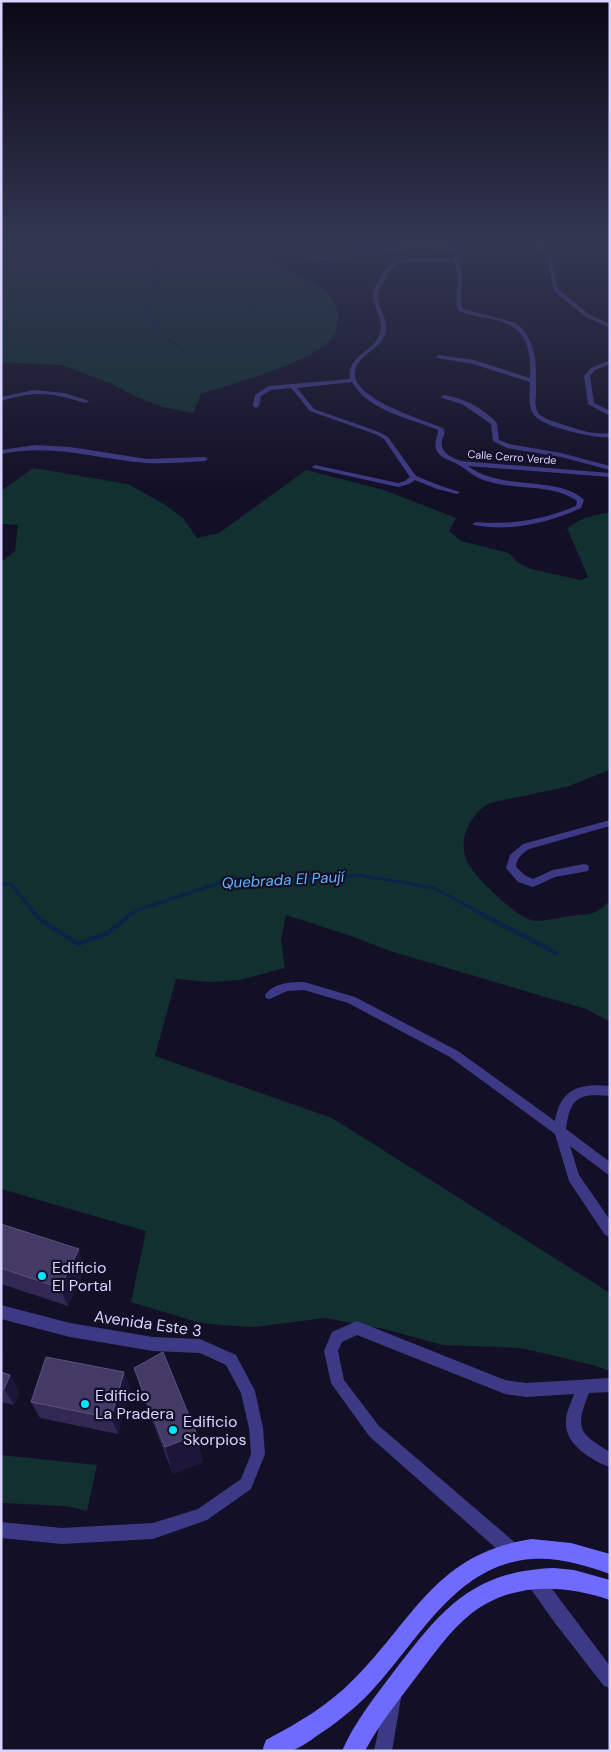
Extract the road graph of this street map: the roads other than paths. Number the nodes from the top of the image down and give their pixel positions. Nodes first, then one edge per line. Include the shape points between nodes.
1 (383, 326) edge
2 (516, 326) edge
3 (439, 356) dead end
4 (610, 362) edge
5 (353, 380) junction
6 (534, 381) junction
7 (295, 386) junction
8 (444, 397) dead end
9 (1, 399) edge
10 (86, 401) dead end
11 (256, 406) dead end
12 (610, 414) edge
13 (610, 435) edge
14 (1, 452) edge
15 (205, 459) dead end
16 (460, 463) junction
17 (315, 468) dead end
18 (610, 468) edge
19 (610, 475) edge
20 (414, 477) junction
21 (458, 492) dead end
22 (476, 524) dead end
23 (610, 823) edge
24 (584, 868) dead end
25 (270, 995) dead end
26 (610, 1091) edge
27 (560, 1131) junction
28 (610, 1170) edge
29 (610, 1231) edge
30 (1, 1312) edge
31 (610, 1385) edge
32 (585, 1386) junction
33 (610, 1460) edge
34 (1, 1530) edge
35 (513, 1552) junction
36 (610, 1564) edge
37 (534, 1579) junction
38 (610, 1590) edge
39 (610, 1680) edge
40 (395, 1687) junction
41 (277, 1750) edge
42 (353, 1751) edge
43 (383, 1751) edge

1 - 5 street via 382,336 355,364
2 - 6 street via 520,328 534,359
3 - 6 street via 474,362
4 - 12 street via 593,369 587,376 591,404
5 - 7 street
5 - 16 street, Calle Cerro Verde via 371,399 441,428 440,449 444,456
6 - 13 street via 531,404 537,415 585,435
7 - 11 street via 266,389 258,395
7 - 20 street via 312,410 386,438
8 - 18 street via 460,401 486,415 494,423 496,440 507,446
9 - 10 street via 39,390
14 - 15 street via 28,446 163,462
16 - 19 street, Calle Cerro Verde
16 - 22 street via 469,472 485,479 565,491 581,500 579,507 541,521 502,527
17 - 20 street via 398,485
20 - 21 street
23 - 24 street via 526,846 515,853 511,862 511,868 522,879 533,883 553,874
25 - 27 street via 285,987 304,986 351,1000 454,1054
26 - 27 street via 591,1089 579,1092 567,1102
27 - 28 street
27 - 29 street via 573,1177
30 - 34 street, Avenida Este 3 via 79,1331 153,1344 200,1346 231,1360 248,1390 258,1454 246,1484 202,1515 153,1531 62,1536
31 - 32 street
32 - 33 street via 573,1420 574,1431 583,1444
32 - 35 street via 526,1390 505,1387 358,1328 337,1336 331,1351 338,1383 374,1431
35 - 36 main road via 532,1549 569,1552
35 - 41 main road via 478,1566 457,1581 427,1608 347,1701
37 - 38 main road via 554,1577
37 - 39 street
37 - 40 main road via 505,1584 465,1606
40 - 42 main road
40 - 43 street

